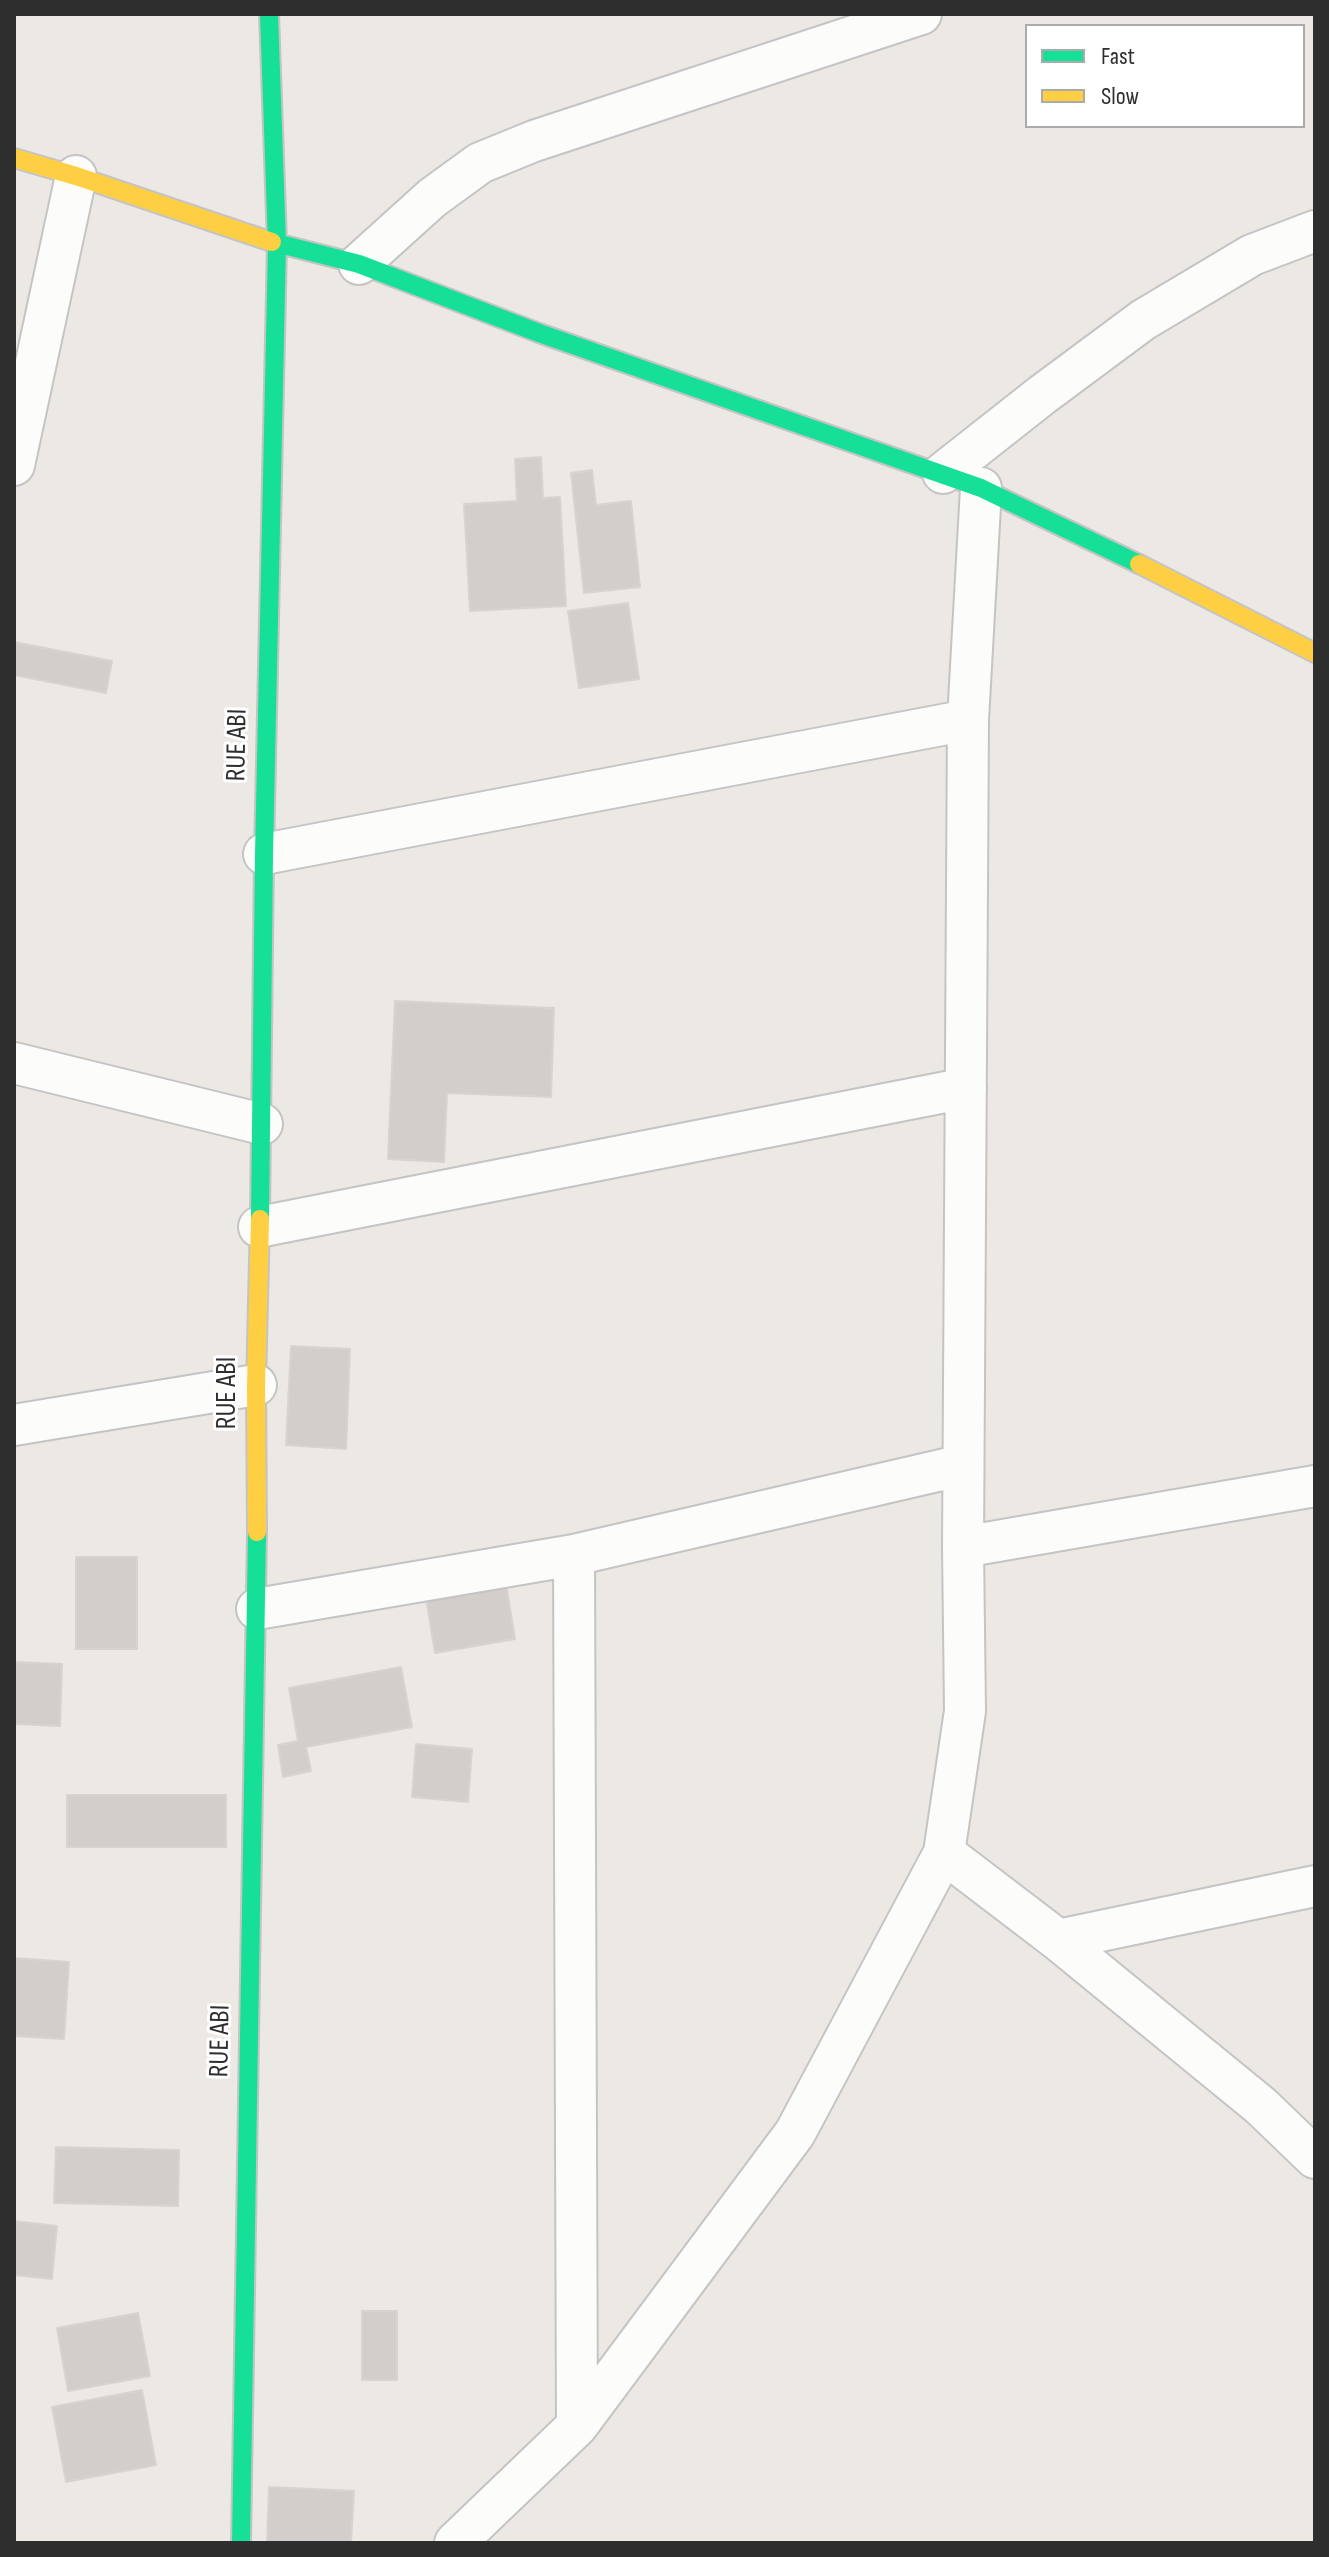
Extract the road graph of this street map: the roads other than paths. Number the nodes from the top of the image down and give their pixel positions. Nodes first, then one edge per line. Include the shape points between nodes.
1 (269, 14) edge
2 (921, 14) edge
3 (14, 158) edge
4 (76, 176) junction
5 (1315, 231) edge
6 (277, 244) junction
7 (359, 264) junction
8 (14, 465) edge
9 (943, 473) junction
10 (981, 488) junction
11 (1315, 653) edge
12 (968, 720) junction
13 (264, 854) junction
14 (14, 1063) edge
15 (966, 1088) junction
16 (262, 1124) junction
17 (259, 1227) junction
18 (256, 1385) junction
19 (14, 1425) edge
20 (963, 1465) junction
21 (1315, 1486) edge
22 (963, 1547) junction
23 (574, 1555) junction
24 (257, 1609) junction
25 (944, 1853) junction
26 (1315, 1886) edge
27 (1058, 1940) junction
28 (1315, 2158) edge
29 (577, 2426) junction
30 (241, 2543) edge
31 (455, 2543) edge

1 - 6 street, RUE ABI
2 - 7 street via 480,163
3 - 4 street
4 - 6 street
4 - 8 street
5 - 9 street via 1252,255 1143,320
6 - 7 street
6 - 13 street, RUE ABI
7 - 9 street via 539,333
9 - 10 street
10 - 11 street
10 - 12 street
12 - 13 street
12 - 15 street
13 - 16 street, RUE ABI
14 - 16 street
15 - 17 street
15 - 20 street
16 - 17 street, RUE ABI
17 - 18 street, RUE ABI
18 - 19 street
18 - 24 street, RUE ABI
20 - 22 street
20 - 23 street
21 - 22 street
22 - 25 street via 965,1711
23 - 24 street
23 - 29 street
24 - 30 street, RUE ABI
25 - 27 street
25 - 29 street via 795,2133
26 - 27 street
27 - 28 street via 1261,2106
29 - 31 street

